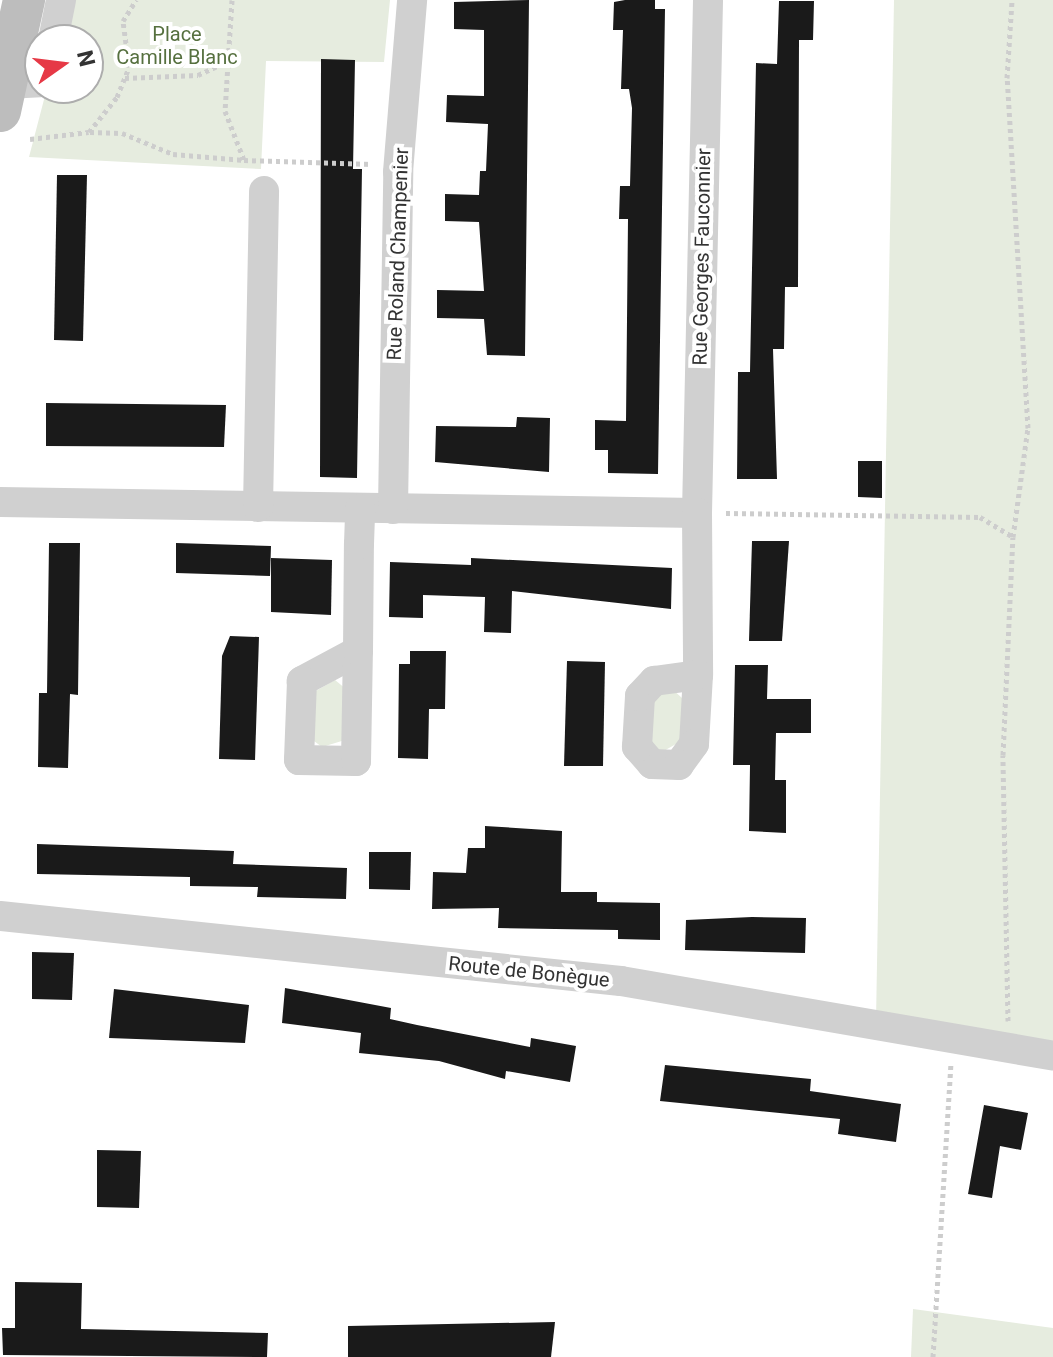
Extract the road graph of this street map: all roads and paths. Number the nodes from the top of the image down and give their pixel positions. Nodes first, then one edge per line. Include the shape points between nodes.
1 (24, 0) edge
2 (61, 0) edge
3 (136, 0) edge
4 (232, 0) edge
5 (412, 0) edge
6 (708, 0) edge
7 (1012, 0) edge
8 (56, 24) edge
9 (226, 62) junction
10 (125, 78) junction
11 (15, 92) edge
12 (89, 132) junction
13 (30, 139) dead end
14 (244, 160) junction
15 (398, 172) junction
16 (264, 191) dead end
17 (0, 502) edge
18 (258, 507) junction
19 (360, 509) junction
20 (393, 509) junction
21 (697, 513) junction
22 (1013, 537) junction
23 (358, 651) dead end
24 (698, 675) dead end
25 (0, 916) edge
26 (952, 1039) junction
27 (1008, 1048) junction
28 (1053, 1056) edge
29 (933, 1357) edge

1 - 11 street
2 - 8 street
3 - 10 path via 123,21
4 - 9 path
5 - 15 street, Rue Roland Champenier
6 - 21 street, Rue Georges Fauconnier
7 - 22 path via 1007,78 1028,428
9 - 10 path via 198,75
9 - 14 path via 225,111
10 - 12 path
12 - 13 path
12 - 14 path via 122,133 173,154
14 - 15 path via 377,164
15 - 20 street, Rue Roland Champenier
16 - 18 street
17 - 18 street
18 - 19 street
19 - 20 street
19 - 23 street
20 - 21 street
21 - 22 path via 980,517
21 - 24 street, Rue Georges Fauconnier
22 - 27 path via 1003,755
25 - 26 street, Route de Bonègue via 621,981
26 - 27 street, Route de Bonègue
26 - 29 path
27 - 28 street, Route de Bonègue

